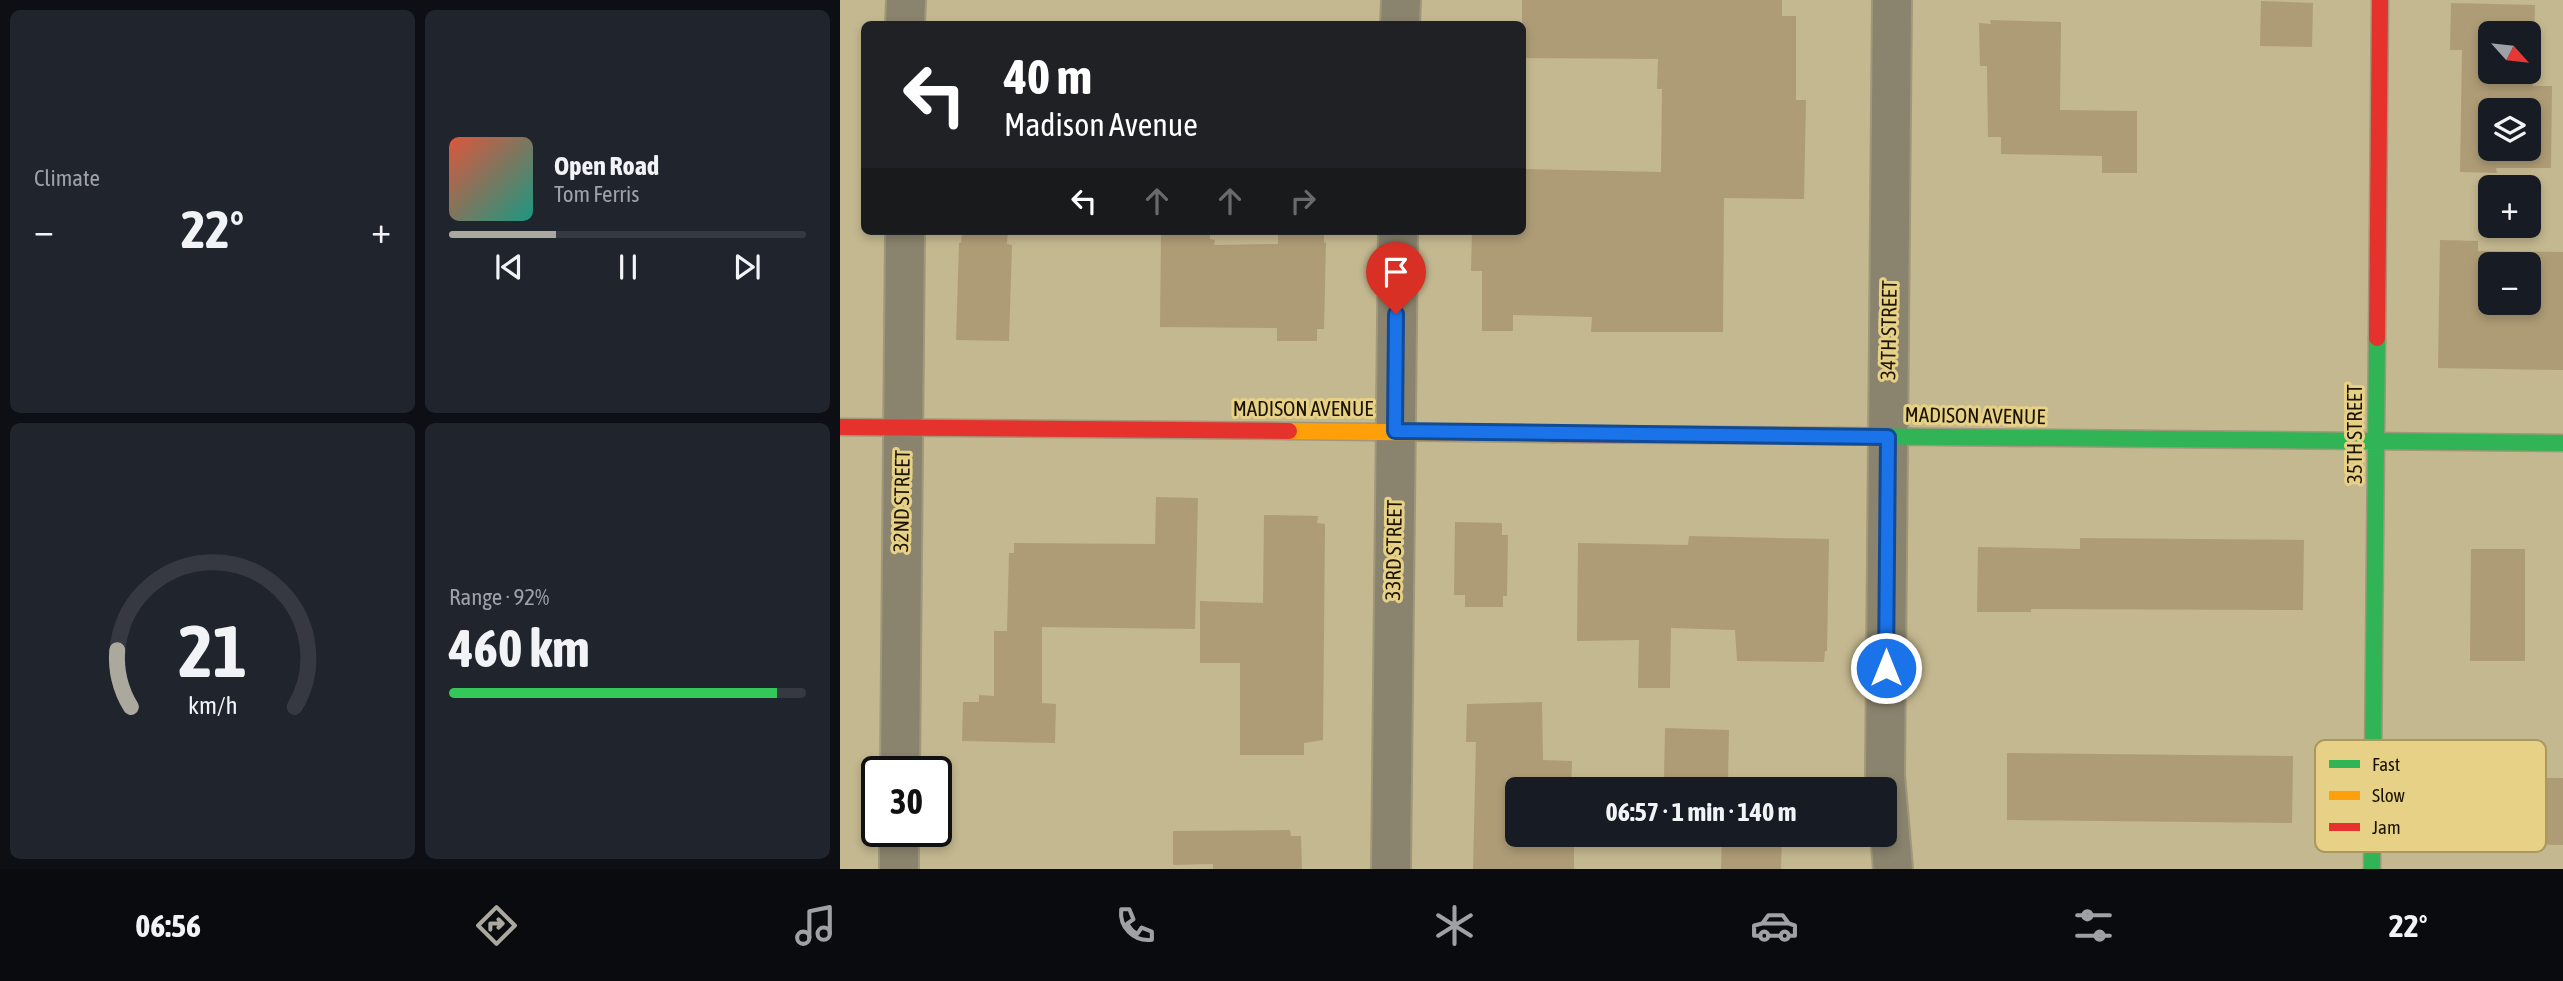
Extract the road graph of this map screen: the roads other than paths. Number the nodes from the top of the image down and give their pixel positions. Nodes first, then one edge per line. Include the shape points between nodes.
1 (905, 0) edge
2 (1401, 0) edge
3 (1892, 0) edge
4 (2380, 0) edge
5 (905, 21) edge
6 (1400, 21) edge
7 (905, 235) edge
8 (1398, 235) edge
9 (840, 427) edge
10 (903, 428) junction
11 (1395, 431) junction
12 (1888, 437) junction
13 (2376, 442) junction
14 (2563, 443) edge
15 (2373, 740) edge
16 (900, 756) edge
17 (899, 847) edge
18 (899, 869) edge
19 (1391, 869) edge
20 (1893, 869) edge

1 - 5 street
2 - 6 street
3 - 12 street, 34TH STREET
4 - 13 street, 35TH STREET
7 - 10 street, 32ND STREET
8 - 11 street, 33RD STREET
9 - 10 street, MADISON AVENUE
10 - 11 street, MADISON AVENUE
10 - 16 street, 32ND STREET
11 - 12 street, MADISON AVENUE
11 - 19 street, 33RD STREET
12 - 13 street, MADISON AVENUE
12 - 20 street, 34TH STREET via 1885,775
13 - 14 street, MADISON AVENUE
13 - 15 street, 35TH STREET
17 - 18 street

